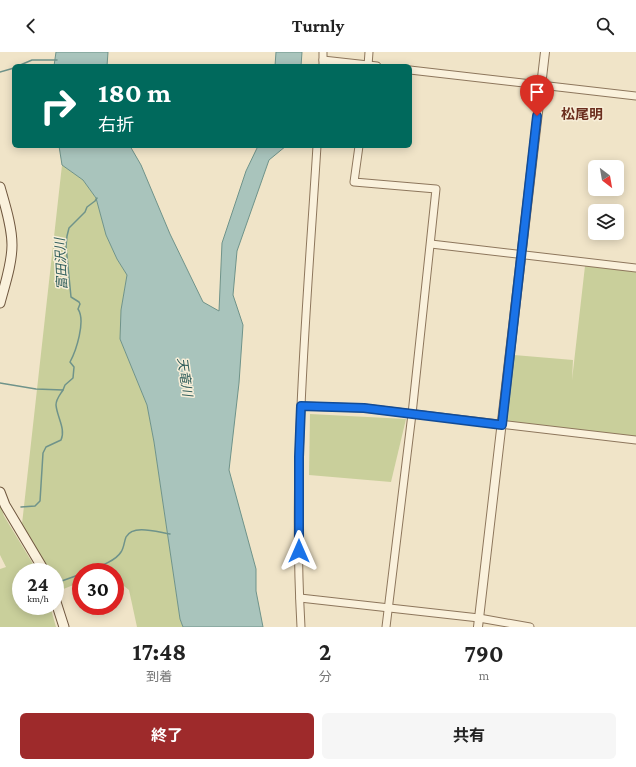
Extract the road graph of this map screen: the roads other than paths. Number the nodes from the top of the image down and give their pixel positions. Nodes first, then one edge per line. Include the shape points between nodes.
1 (323, 52) edge
2 (370, 52) edge
3 (545, 52) edge
4 (323, 63) edge
5 (346, 64) edge
6 (368, 64) edge
7 (412, 70) edge
8 (541, 86) junction
9 (636, 96) edge
10 (317, 148) edge
11 (359, 148) edge
12 (0, 187) edge
13 (431, 244) junction
14 (522, 254) junction
15 (636, 268) edge
16 (0, 303) edge
17 (301, 406) junction
18 (412, 414) junction
19 (502, 425) junction
20 (636, 440) edge
21 (0, 492) edge
22 (40, 563) edge
23 (300, 598) junction
24 (388, 608) junction
25 (60, 615) edge
26 (479, 623) edge
27 (64, 627) edge
28 (301, 627) edge
29 (386, 627) edge
30 (530, 627) edge

1 - 4 street
2 - 6 street
3 - 8 street
4 - 5 street
7 - 8 street
8 - 9 street
8 - 14 street
10 - 17 street
11 - 13 street via 354,182 436,189
12 - 16 main road via 12,244
13 - 14 street
13 - 18 street
14 - 15 street
14 - 19 street
17 - 18 street via 364,408
17 - 23 street
18 - 19 street
18 - 24 street
19 - 20 street
19 - 26 street
21 - 22 main road
23 - 24 street
23 - 28 street
24 - 26 street
24 - 29 street
25 - 27 main road
26 - 30 street

